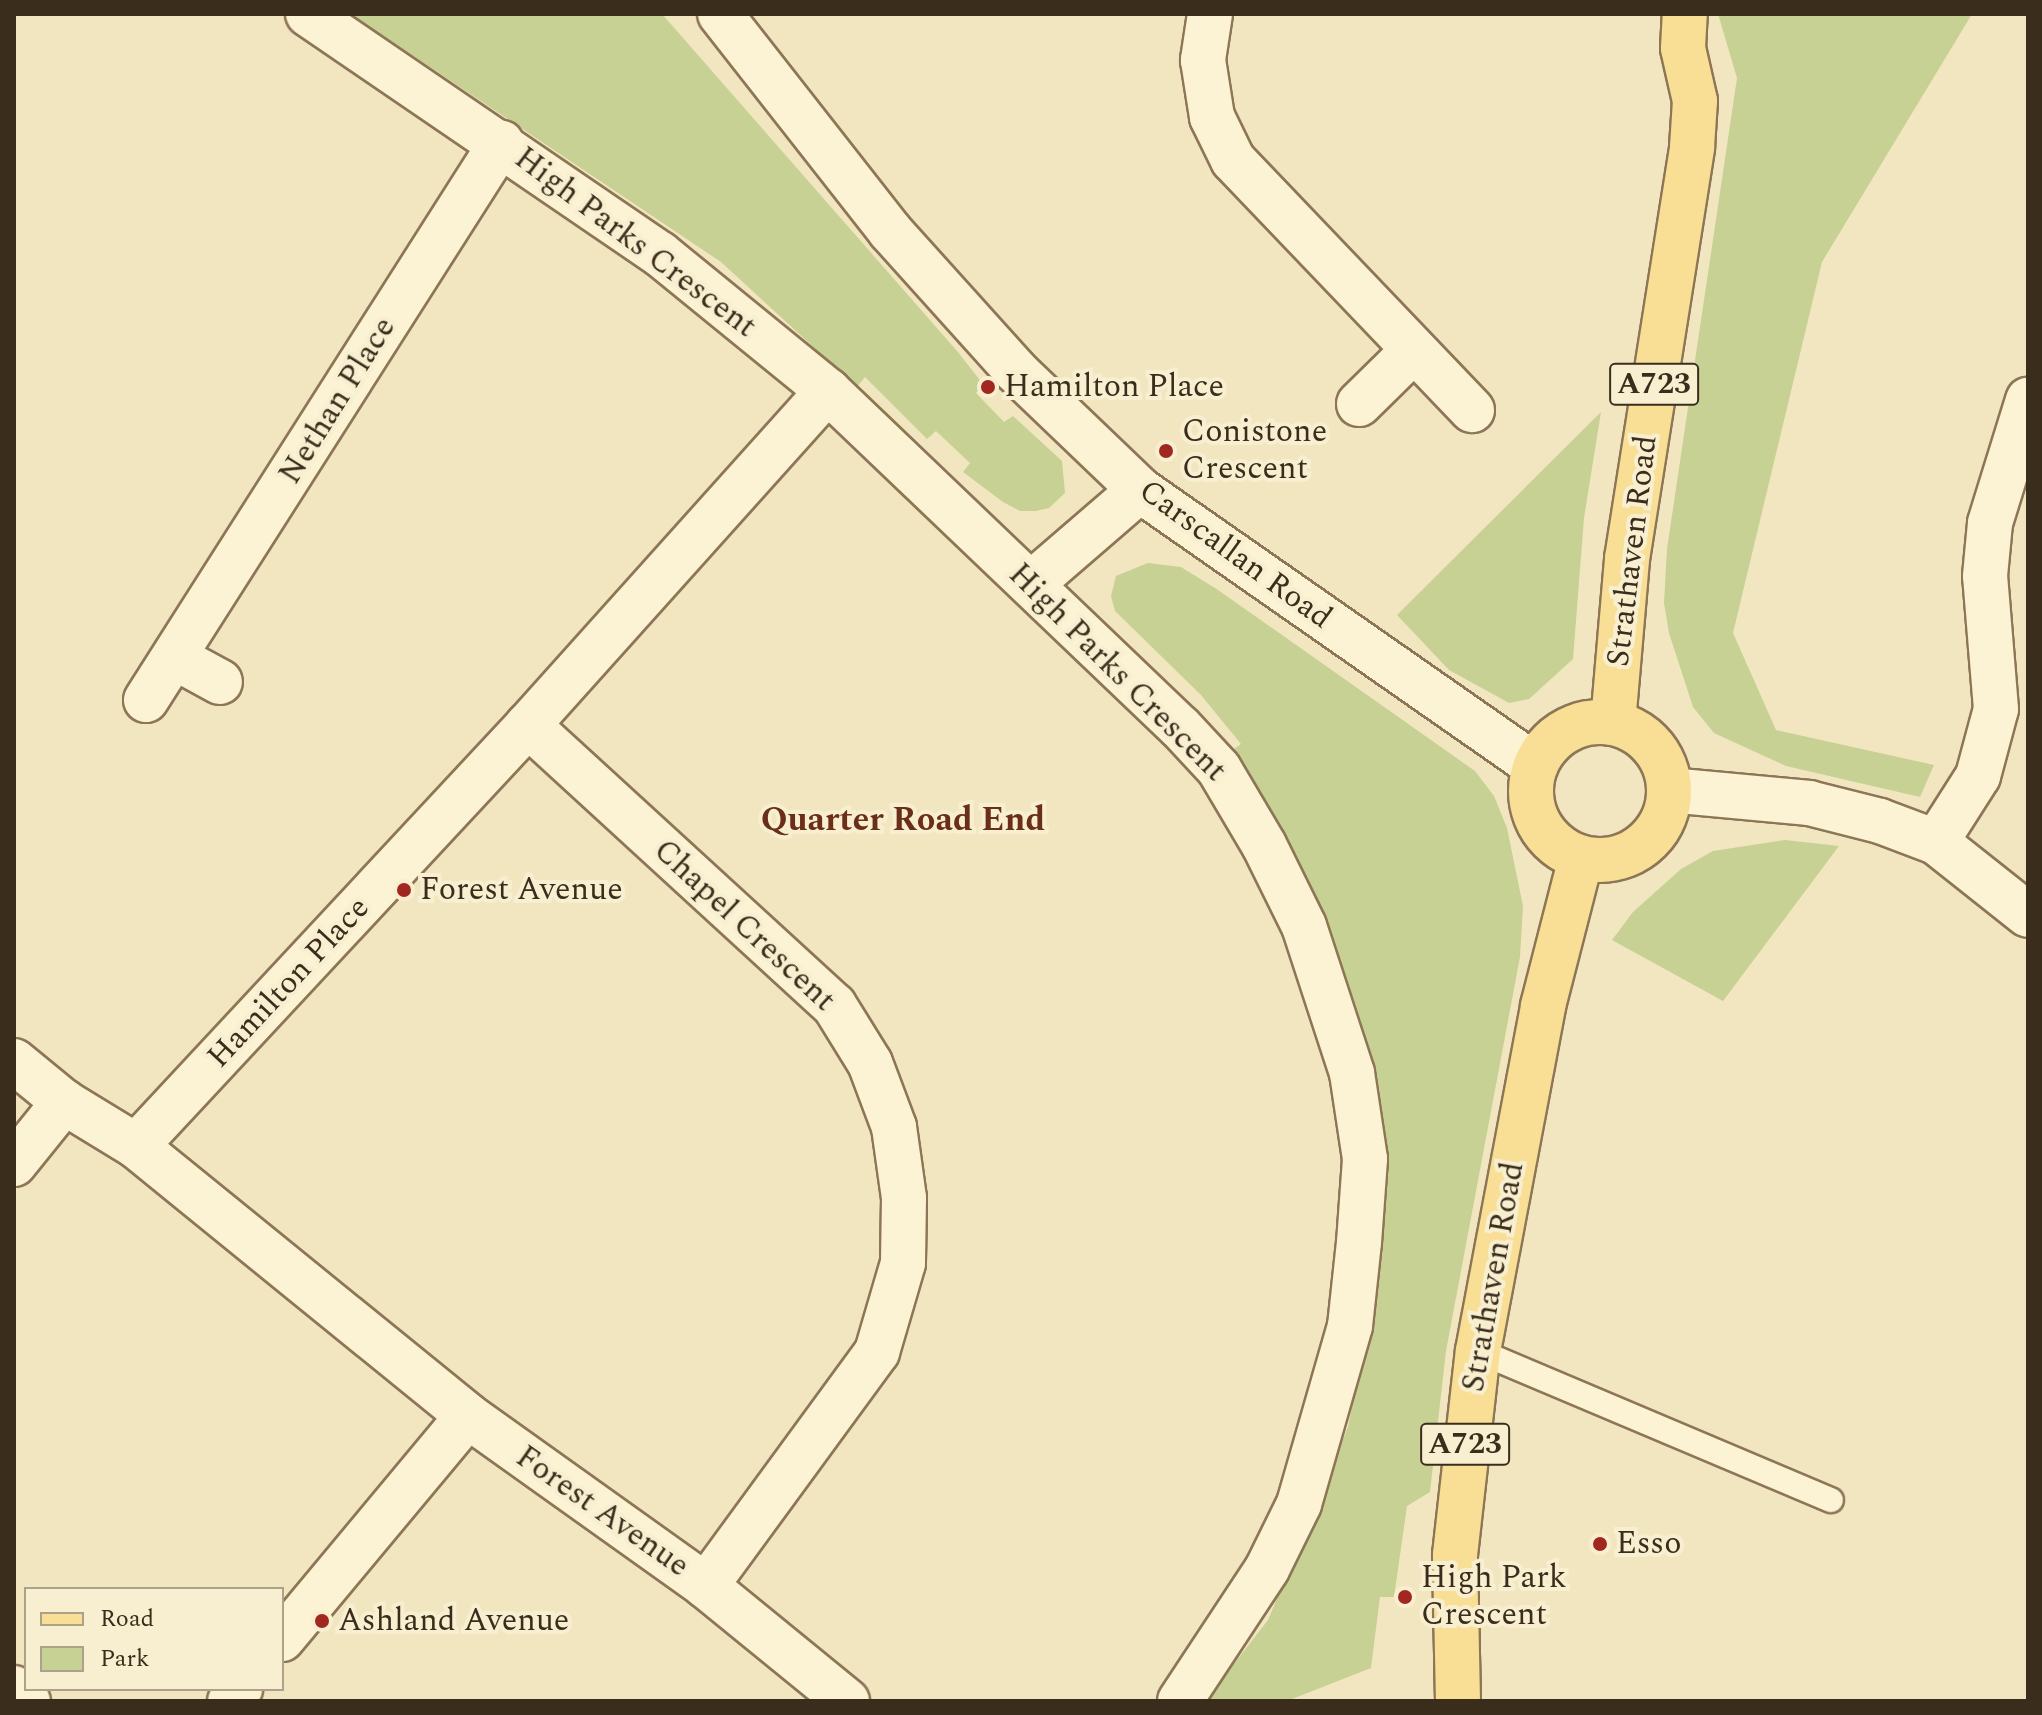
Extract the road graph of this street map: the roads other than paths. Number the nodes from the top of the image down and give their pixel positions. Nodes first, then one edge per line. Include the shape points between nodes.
1 (308, 14) edge
2 (720, 14) edge
3 (1210, 14) edge
4 (1677, 25) edge
5 (501, 143) junction
6 (1414, 350) junction
7 (828, 391) junction
8 (2028, 400) edge
9 (1359, 404) dead end
10 (1472, 410) dead end
11 (1140, 490) junction
12 (1031, 584) junction
13 (176, 658) junction
14 (220, 682) dead end
15 (146, 700) dead end
16 (1613, 723) junction
17 (528, 725) junction
18 (1535, 766) junction
19 (1669, 790) junction
20 (1936, 842) junction
21 (1581, 858) junction
22 (2028, 915) edge
23 (14, 1061) edge
24 (64, 1102) junction
25 (136, 1146) junction
26 (14, 1164) edge
27 (1478, 1351) junction
28 (468, 1416) junction
29 (1831, 1500) dead end
30 (706, 1586) junction
31 (284, 1637) edge
32 (14, 1688) edge
33 (28, 1701) edge
34 (847, 1701) edge
35 (1180, 1701) edge
36 (1458, 1701) edge

1 - 5 street, High Parks Crescent
2 - 11 street, Carscallan Road via 890,231 1015,370
3 - 6 street via 1203,60 1210,103 1233,160
4 - 16 main road, Strathaven Road / A723 via 1695,101 1692,147 1627,559
5 - 7 street, High Parks Crescent via 660,254
5 - 13 street, Nethan Place
6 - 9 street
6 - 10 street
7 - 12 street, High Parks Crescent
7 - 17 street, Hamilton Place
8 - 20 street via 1990,523 1985,576 1996,709 1978,776
11 - 12 street
11 - 18 street, Carscallan Road
12 - 35 street, High Parks Crescent via 1219,769 1257,832 1304,926 1329,993 1352,1073 1365,1159 1350,1326 1299,1504 1267,1569
13 - 14 street
13 - 15 street, Nethan Place
16 - 18 main road via 1589,723 1566,731 1547,746
16 - 19 main road via 1645,738 1661,757
17 - 25 street, Hamilton Place
17 - 30 street, Chapel Crescent via 834,1005 870,1063 894,1127 904,1198 903,1263 877,1352
18 - 21 main road via 1530,790 1534,814 1546,835
19 - 20 street via 1809,803
19 - 21 main road via 1663,822 1649,841 1629,855 1606,861
20 - 22 street
21 - 27 main road, Strathaven Road / A723 via 1543,1006
23 - 24 street, Forest Avenue
24 - 25 street, Forest Avenue
24 - 26 street
25 - 28 street, Forest Avenue
27 - 29 lane
27 - 36 main road, Strathaven Road / A723 via 1455,1555
28 - 30 street, Forest Avenue
28 - 31 street
30 - 34 street, Forest Avenue
32 - 33 street

